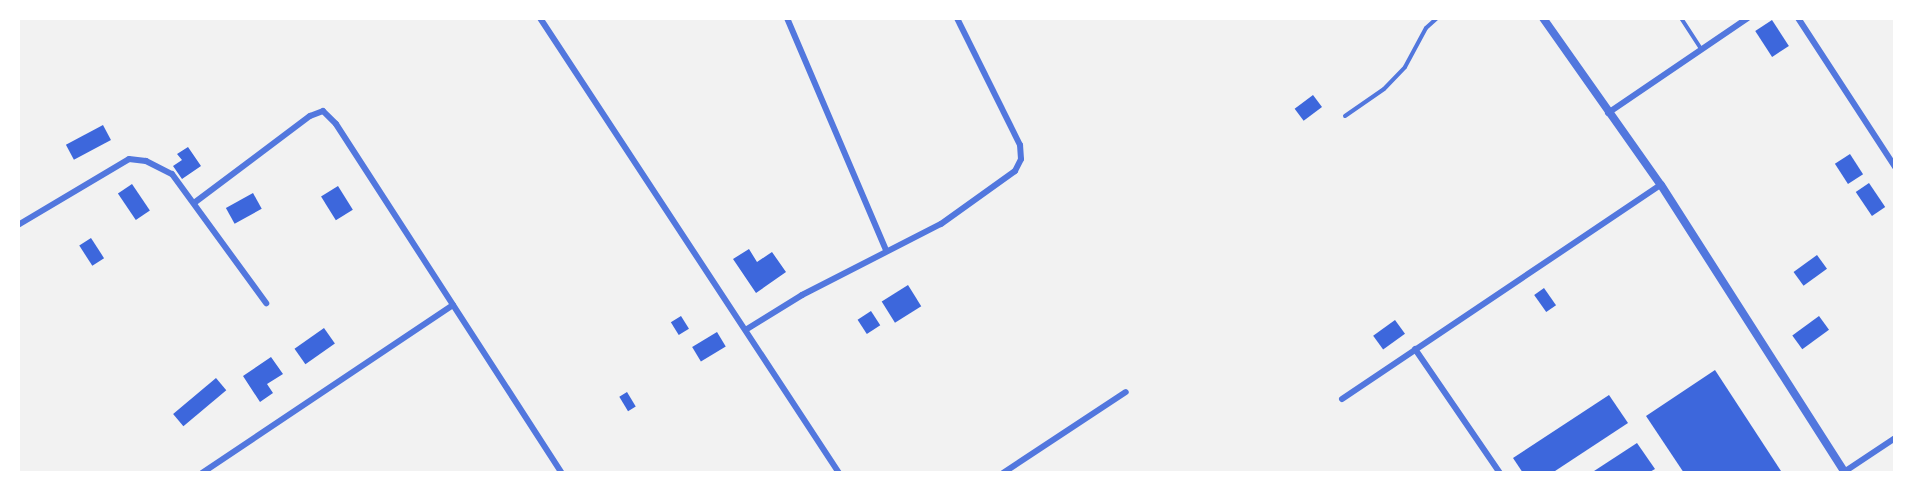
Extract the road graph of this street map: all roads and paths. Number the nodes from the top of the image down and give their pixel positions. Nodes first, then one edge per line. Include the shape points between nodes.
1 (540, 18) edge
2 (787, 18) edge
3 (957, 18) edge
4 (1437, 18) edge
5 (1543, 18) edge
6 (1681, 18) edge
7 (1748, 18) edge
8 (1798, 18) edge
9 (1701, 49) junction
10 (1608, 113) junction
11 (1345, 116) dead end
12 (1895, 167) edge
13 (1661, 185) junction
14 (195, 203) junction
15 (18, 225) edge
16 (886, 250) junction
17 (266, 303) dead end
18 (453, 305) junction
19 (747, 329) junction
20 (1415, 349) junction
21 (1126, 392) dead end
22 (1342, 399) dead end
23 (1895, 438) edge
24 (202, 473) edge
25 (562, 473) edge
26 (839, 473) edge
27 (1003, 473) edge
28 (1500, 473) edge
29 (1844, 473) edge

1 - 19 street
2 - 16 street
3 - 16 street via 1020,145 1021,159 1015,171 1000,184 941,224
4 - 11 lane via 1426,28 1405,67 1384,89
5 - 10 street
6 - 9 lane
7 - 9 street
8 - 12 street
9 - 10 street
10 - 13 street
13 - 20 street
13 - 29 street
14 - 15 street via 172,174 146,161 129,159
14 - 17 street
14 - 18 street via 310,116 323,111 336,124
16 - 19 street
18 - 24 street
18 - 25 street
19 - 26 street
20 - 22 street
20 - 28 street
21 - 27 street
23 - 29 street

